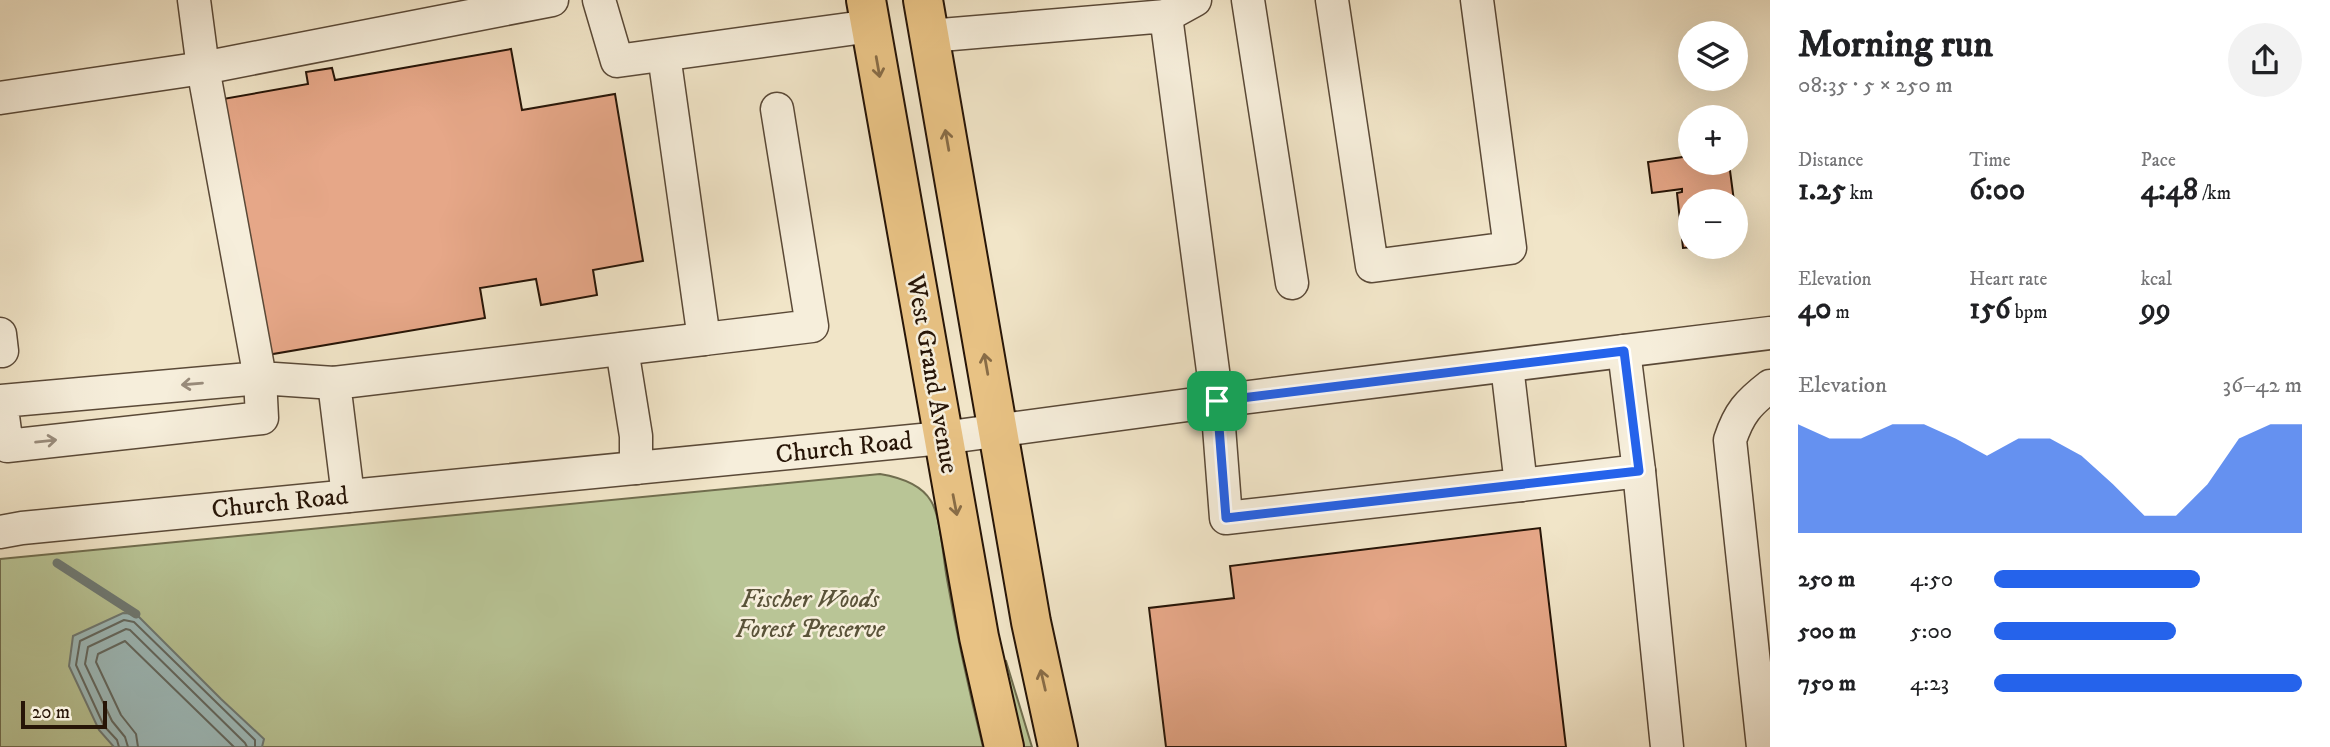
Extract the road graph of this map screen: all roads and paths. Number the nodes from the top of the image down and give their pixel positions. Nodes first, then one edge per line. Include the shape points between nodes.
1 (194, 0) edge
2 (552, 0) edge
3 (599, 0) edge
4 (1195, 0) edge
5 (1248, 0) edge
6 (1332, 0) edge
7 (1477, 0) edge
8 (869, 13) edge
9 (1166, 16) junction
10 (926, 18) edge
11 (664, 55) junction
12 (203, 68) junction
13 (0, 98) edge
14 (777, 110) dead end
15 (1292, 283) dead end
16 (1770, 333) edge
17 (704, 339) junction
18 (622, 349) junction
19 (1624, 351) junction
20 (1507, 366) junction
21 (260, 377) junction
22 (334, 383) junction
23 (1770, 386) edge
24 (1217, 401) junction
25 (997, 431) junction
26 (942, 438) junction
27 (636, 468) junction
28 (1639, 471) junction
29 (1521, 485) junction
30 (348, 496) junction
31 (0, 531) edge
32 (1004, 747) edge
33 (1058, 747) edge
34 (1667, 747) edge
35 (1763, 747) edge

1 - 12 street
2 - 12 street
3 - 11 street via 617,61
4 - 9 street
5 - 15 street
6 - 7 street via 1372,266 1510,248
8 - 11 street
8 -> 26 main road, West Grand Avenue
9 - 10 street
9 - 24 street
25 -> 10 main road, West Grand Avenue
11 - 17 street
12 - 13 street
12 - 21 street
14 - 17 street via 812,326
16 - 19 street, Church Road
17 - 18 street
18 - 22 street
18 - 27 street via 636,436
19 - 20 street, Church Road
19 - 28 street
20 - 24 street, Church Road
20 - 29 street
21 -> 21 street via 1,401 7,446 262,418
21 - 22 street
22 - 30 street
23 - 35 street via 1749,402 1730,440
24 - 25 street, Church Road
24 - 29 street via 1226,518
25 - 26 street, Church Road
33 -> 25 main road, West Grand Avenue
26 - 27 street, Church Road
26 -> 32 main road, West Grand Avenue
27 - 30 street, Church Road
28 - 29 street
28 - 34 street
30 - 31 street, Church Road

